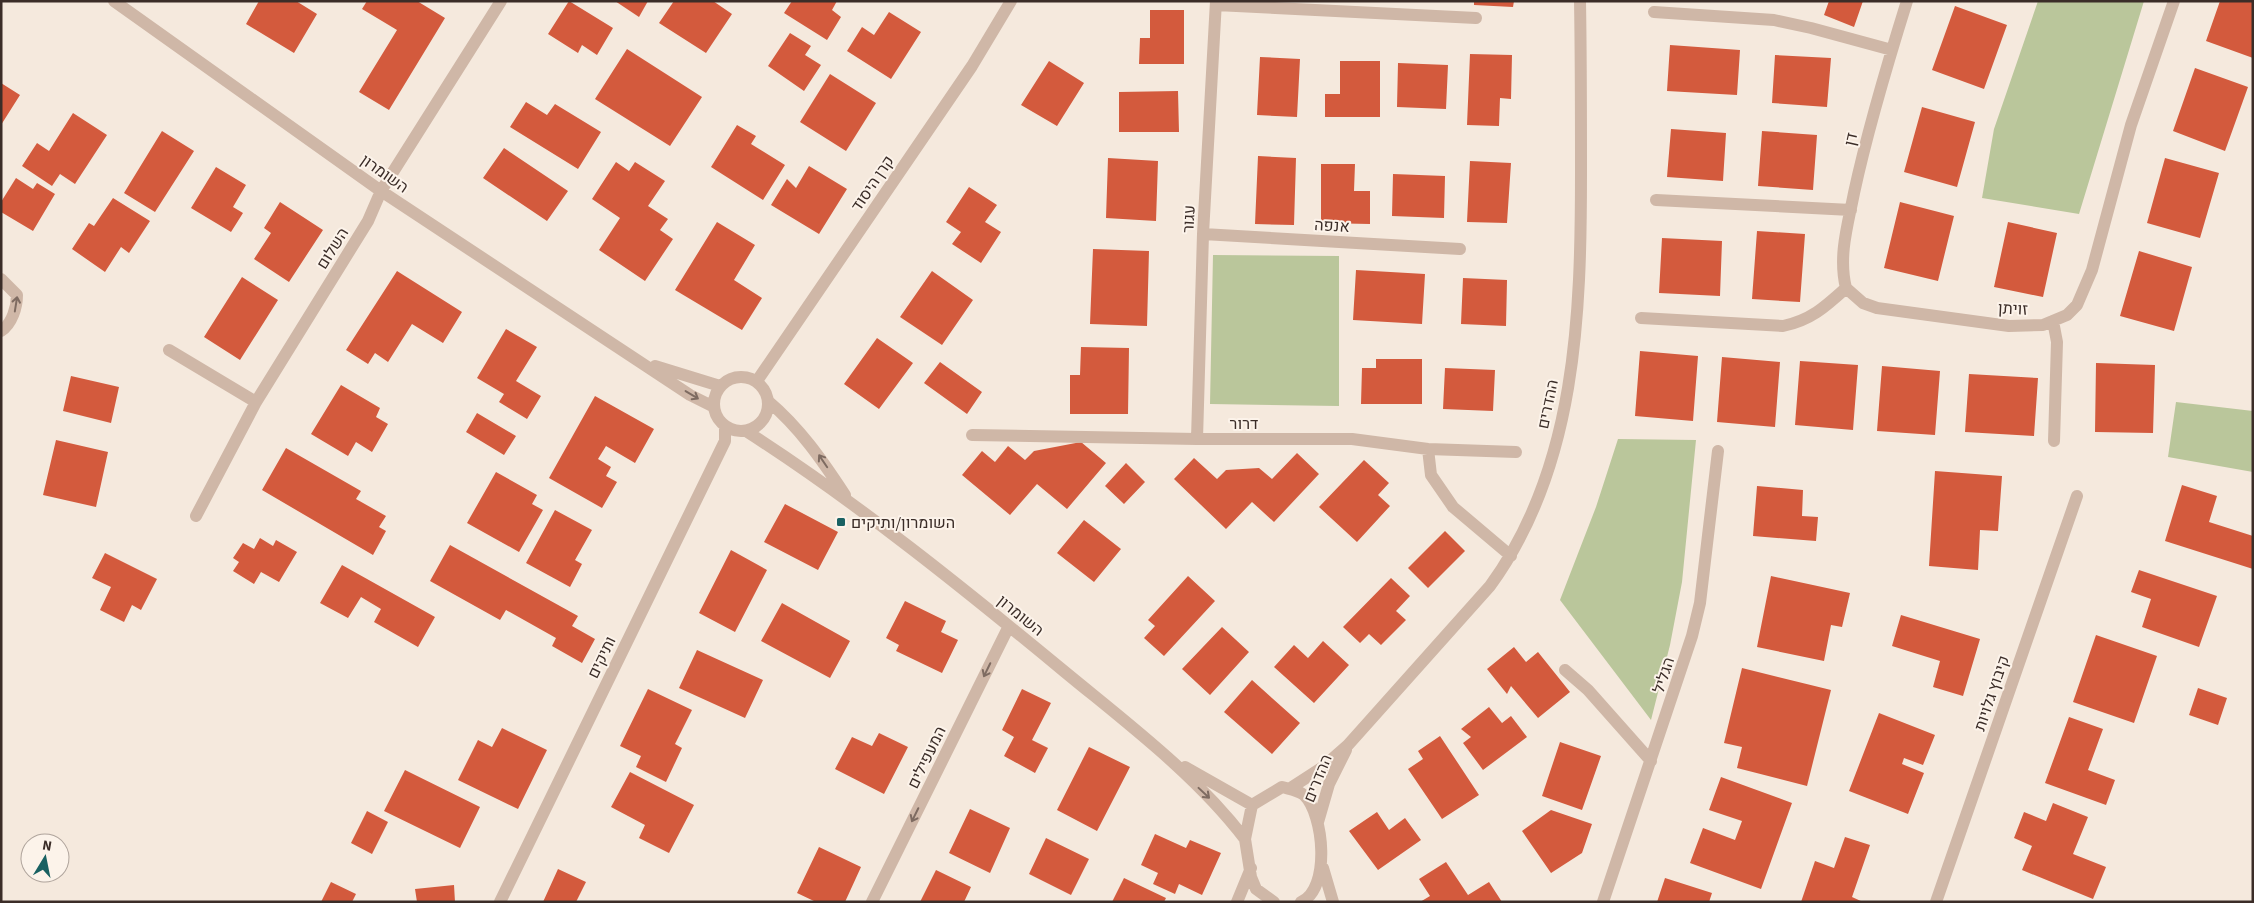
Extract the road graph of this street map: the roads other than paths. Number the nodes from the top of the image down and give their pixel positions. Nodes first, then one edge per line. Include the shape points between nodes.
1 (114, 1) edge
2 (501, 1) edge
3 (1011, 1) edge
4 (1580, 1) edge
5 (1907, 1) edge
6 (2174, 1) edge
7 (1216, 3) edge
8 (1654, 12) dead end
9 (1476, 18) dead end
10 (1892, 50) junction
11 (381, 191) junction
12 (1656, 200) dead end
13 (1851, 210) junction
14 (1203, 234) junction
15 (1460, 249) dead end
16 (1, 279) edge
17 (1846, 288) junction
18 (1641, 318) dead end
19 (2053, 321) junction
20 (1, 330) edge
21 (169, 350) dead end
22 (643, 362) junction
23 (757, 381) junction
24 (720, 386) junction
25 (768, 401) junction
26 (256, 402) junction
27 (714, 407) junction
28 (725, 426) junction
29 (746, 431) junction
30 (972, 435) dead end
31 (1197, 439) junction
32 (2054, 441) dead end
33 (1428, 449) junction
34 (1718, 451) dead end
35 (1516, 452) dead end
36 (2078, 496) dead end
37 (850, 501) junction
38 (196, 516) dead end
39 (1511, 556) junction
40 (1008, 626) junction
41 (1565, 670) dead end
42 (1348, 745) junction
43 (1169, 759) junction
44 (1652, 761) junction
45 (1289, 789) junction
46 (1252, 805) junction
47 (1318, 823) junction
48 (1245, 839) junction
49 (1321, 859) junction
50 (1251, 868) junction
51 (500, 902) edge
52 (872, 902) edge
53 (1237, 902) edge
54 (1274, 902) edge
55 (1301, 902) edge
56 (1333, 902) edge
57 (1603, 902) edge
58 (1936, 902) edge

1 - 11 street, השומרון
2 - 11 street, השלום
3 - 23 street, קרן היסוד via 972,66
4 - 39 street, ההדרים via 1581,266 1577,330 1568,392 1551,461 1528,524
5 - 10 street, דן
6 - 19 street, זויתן via 2131,125 2090,277 2078,305
7 - 9 street
7 - 14 street, עגור
8 - 10 street via 1774,20
10 - 13 street, דן via 1873,113
11 - 22 street, השומרון
11 - 26 street, השלום via 368,221
12 - 13 street
13 - 17 street, דן via 1843,255 1842,272
14 - 15 street, אנפה
14 - 31 street, עגור
20 -> 16 street via 6,328 17,306 17,295
17 - 18 street via 1824,308 1801,322 1782,326
17 - 19 street, זויתן via 1862,303 1877,308 2009,326 2043,325
19 - 32 street via 2057,342
21 - 26 street
22 - 24 street, השומרון
22 -> 27 street, השומרון
23 - 24 street via 741,376
23 - 25 street, השומרון via 765,390
24 - 27 street
25 - 29 street via 763,420
37 -> 25 street, השומרון via 790,419
26 - 38 street, השלום
27 - 28 street via 717,418
28 - 29 street, השומרון
28 - 51 street, ותיקים via 725,441
29 - 37 street, השומרון
30 - 31 street, דרור
31 - 33 street, דרור via 1352,438
33 - 35 street, דרור
33 - 39 street via 1431,475 1452,507
34 - 44 street, הגליל via 1698,611 1685,664
36 - 58 street, קיבוץ גלויות
37 - 40 street, השומרון
39 - 42 street, ההדרים via 1490,586
40 - 43 street, השומרון
40 -> 52 street, המעפילים
41 - 44 street via 1588,690
42 - 45 street, ההדרים via 1323,767
42 - 47 street, ההדרים via 1329,784
43 - 46 street, השומרון
43 -> 48 street, השומרון via 1225,813
44 - 57 street, הגליל
45 - 46 street, ההדרים via 1282,788
45 - 47 street via 1303,794 1312,805
46 - 48 street
47 - 49 street
48 - 50 street
49 - 55 street via 1318,883
49 - 56 street
50 - 53 street
50 - 54 street via 1256,889

